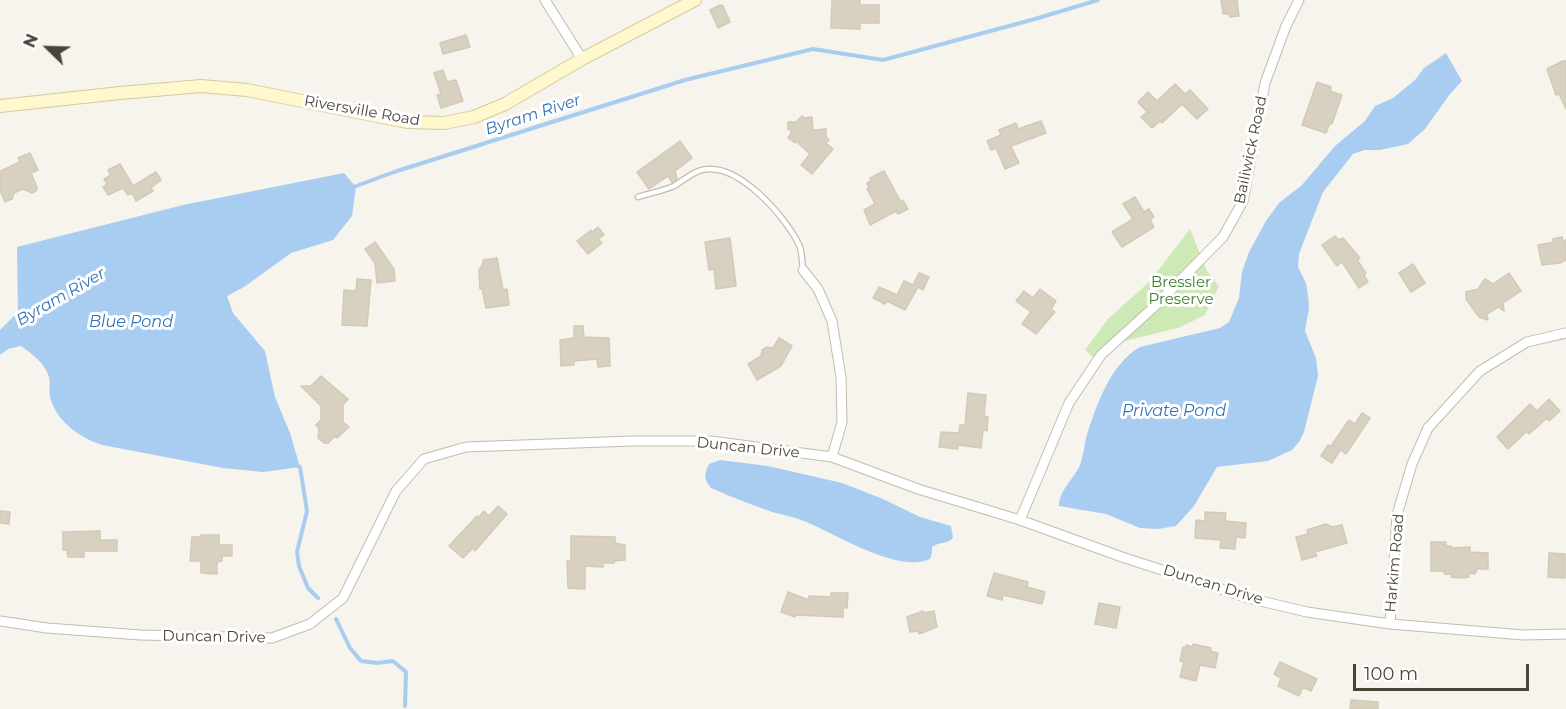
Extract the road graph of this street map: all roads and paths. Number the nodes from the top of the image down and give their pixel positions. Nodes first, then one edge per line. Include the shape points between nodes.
1 (545, 0) edge
2 (695, 0) edge
3 (1299, 0) edge
4 (582, 59) junction
5 (0, 106) edge
6 (638, 197) dead end
7 (803, 270) joint
8 (1566, 333) edge
9 (832, 457) junction
10 (1020, 520) junction
11 (0, 621) edge
12 (1390, 624) junction
13 (1566, 634) edge

1 - 4 street
2 - 4 street, Riversville Road
3 - 10 street, Bailiwick Road via 1265,83 1243,201 1223,237 1101,355 1069,403
4 - 5 street, Riversville Road via 505,104 474,117 444,123 407,122 247,90 201,86
6 - 7 lane via 672,186 702,170 718,169 737,176 792,232 801,249
7 - 9 street via 818,289 832,321 841,377 842,422
8 - 12 street, Harkim Road via 1527,342 1480,371 1428,429 1412,464 1397,515
9 - 10 street, Duncan Drive via 918,489
9 - 11 street, Duncan Drive via 711,441 466,447 424,459 396,491 343,598 310,624 272,638 140,635
10 - 12 street, Duncan Drive via 1248,597 1307,612
12 - 13 street, Duncan Drive

